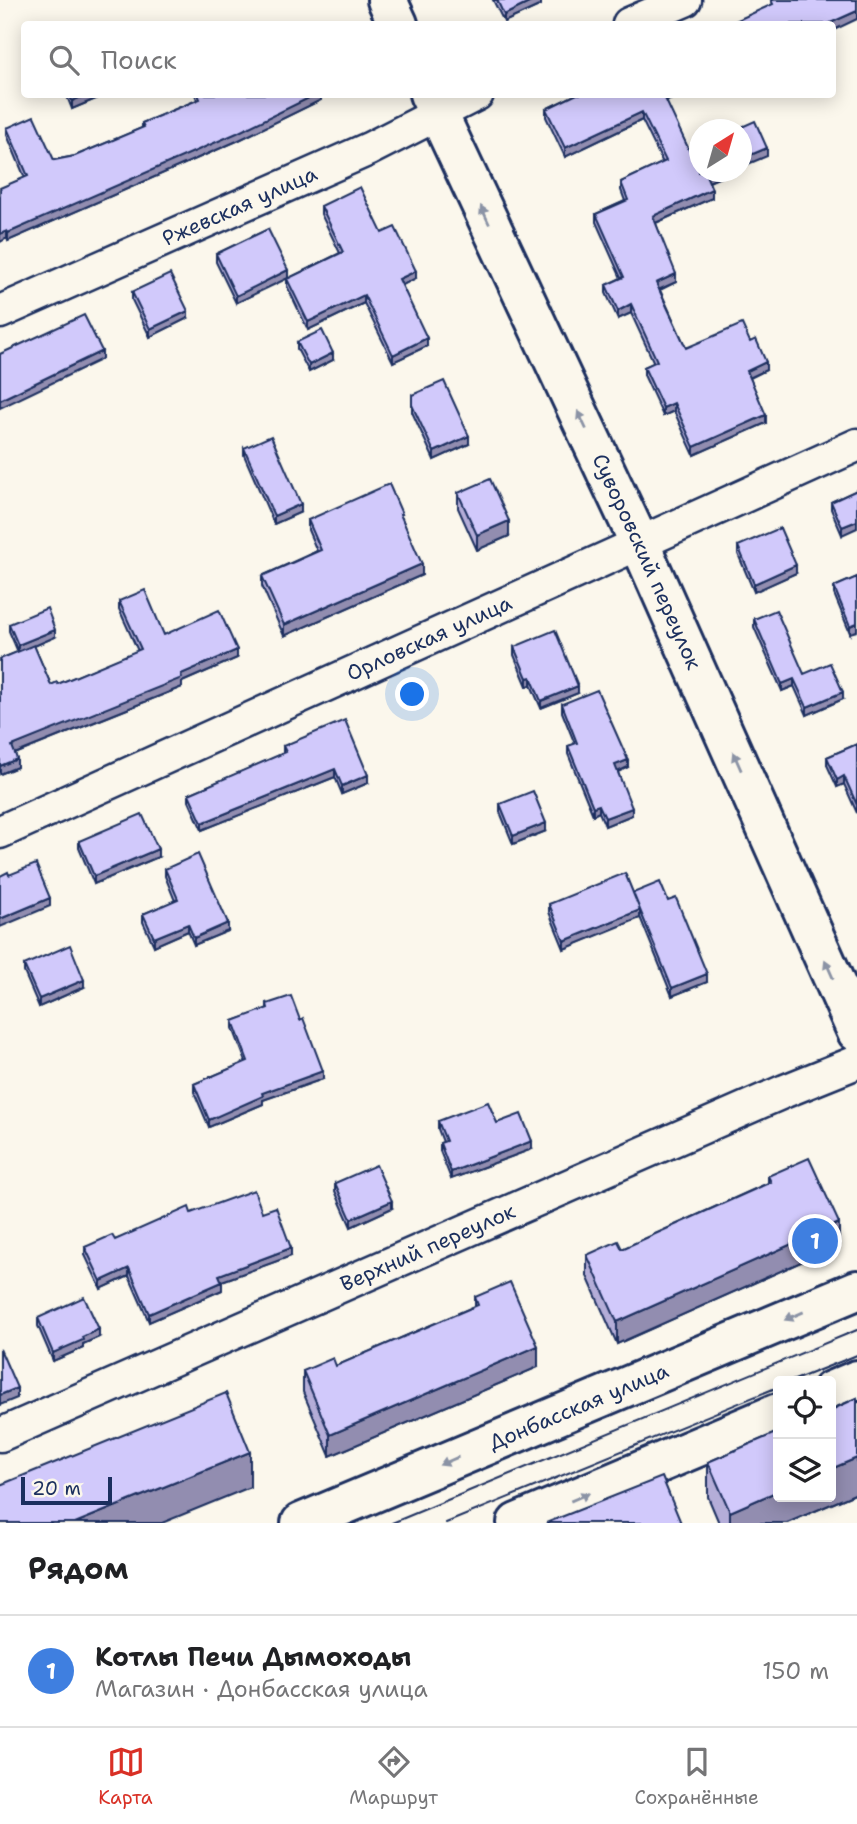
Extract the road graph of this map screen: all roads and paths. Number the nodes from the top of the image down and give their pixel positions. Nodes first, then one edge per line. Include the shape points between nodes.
1 (387, 0) edge
2 (685, 0) edge
3 (397, 21) edge
4 (636, 21) edge
5 (461, 98) edge
6 (434, 105) edge
7 (0, 312) edge
8 (857, 444) edge
9 (639, 542) junction
10 (0, 831) edge
11 (857, 1032) edge
12 (857, 1062) edge
13 (857, 1290) edge
14 (857, 1380) edge
15 (836, 1389) edge
16 (773, 1415) edge
17 (0, 1435) edge
18 (301, 1523) edge
19 (517, 1523) edge

1 - 3 main road
2 - 4 street
5 - 6 street, Ржевская улица
6 - 7 street, Ржевская улица via 369,149
9 -> 6 main road, Суворовский переулок
8 - 9 street, Орловская улица
9 - 10 street, Орловская улица
11 -> 9 main road, Суворовский переулок
12 - 17 street, Верхний переулок
13 -> 18 main road, Донбасская улица
14 - 15 main road
19 -> 16 main road

